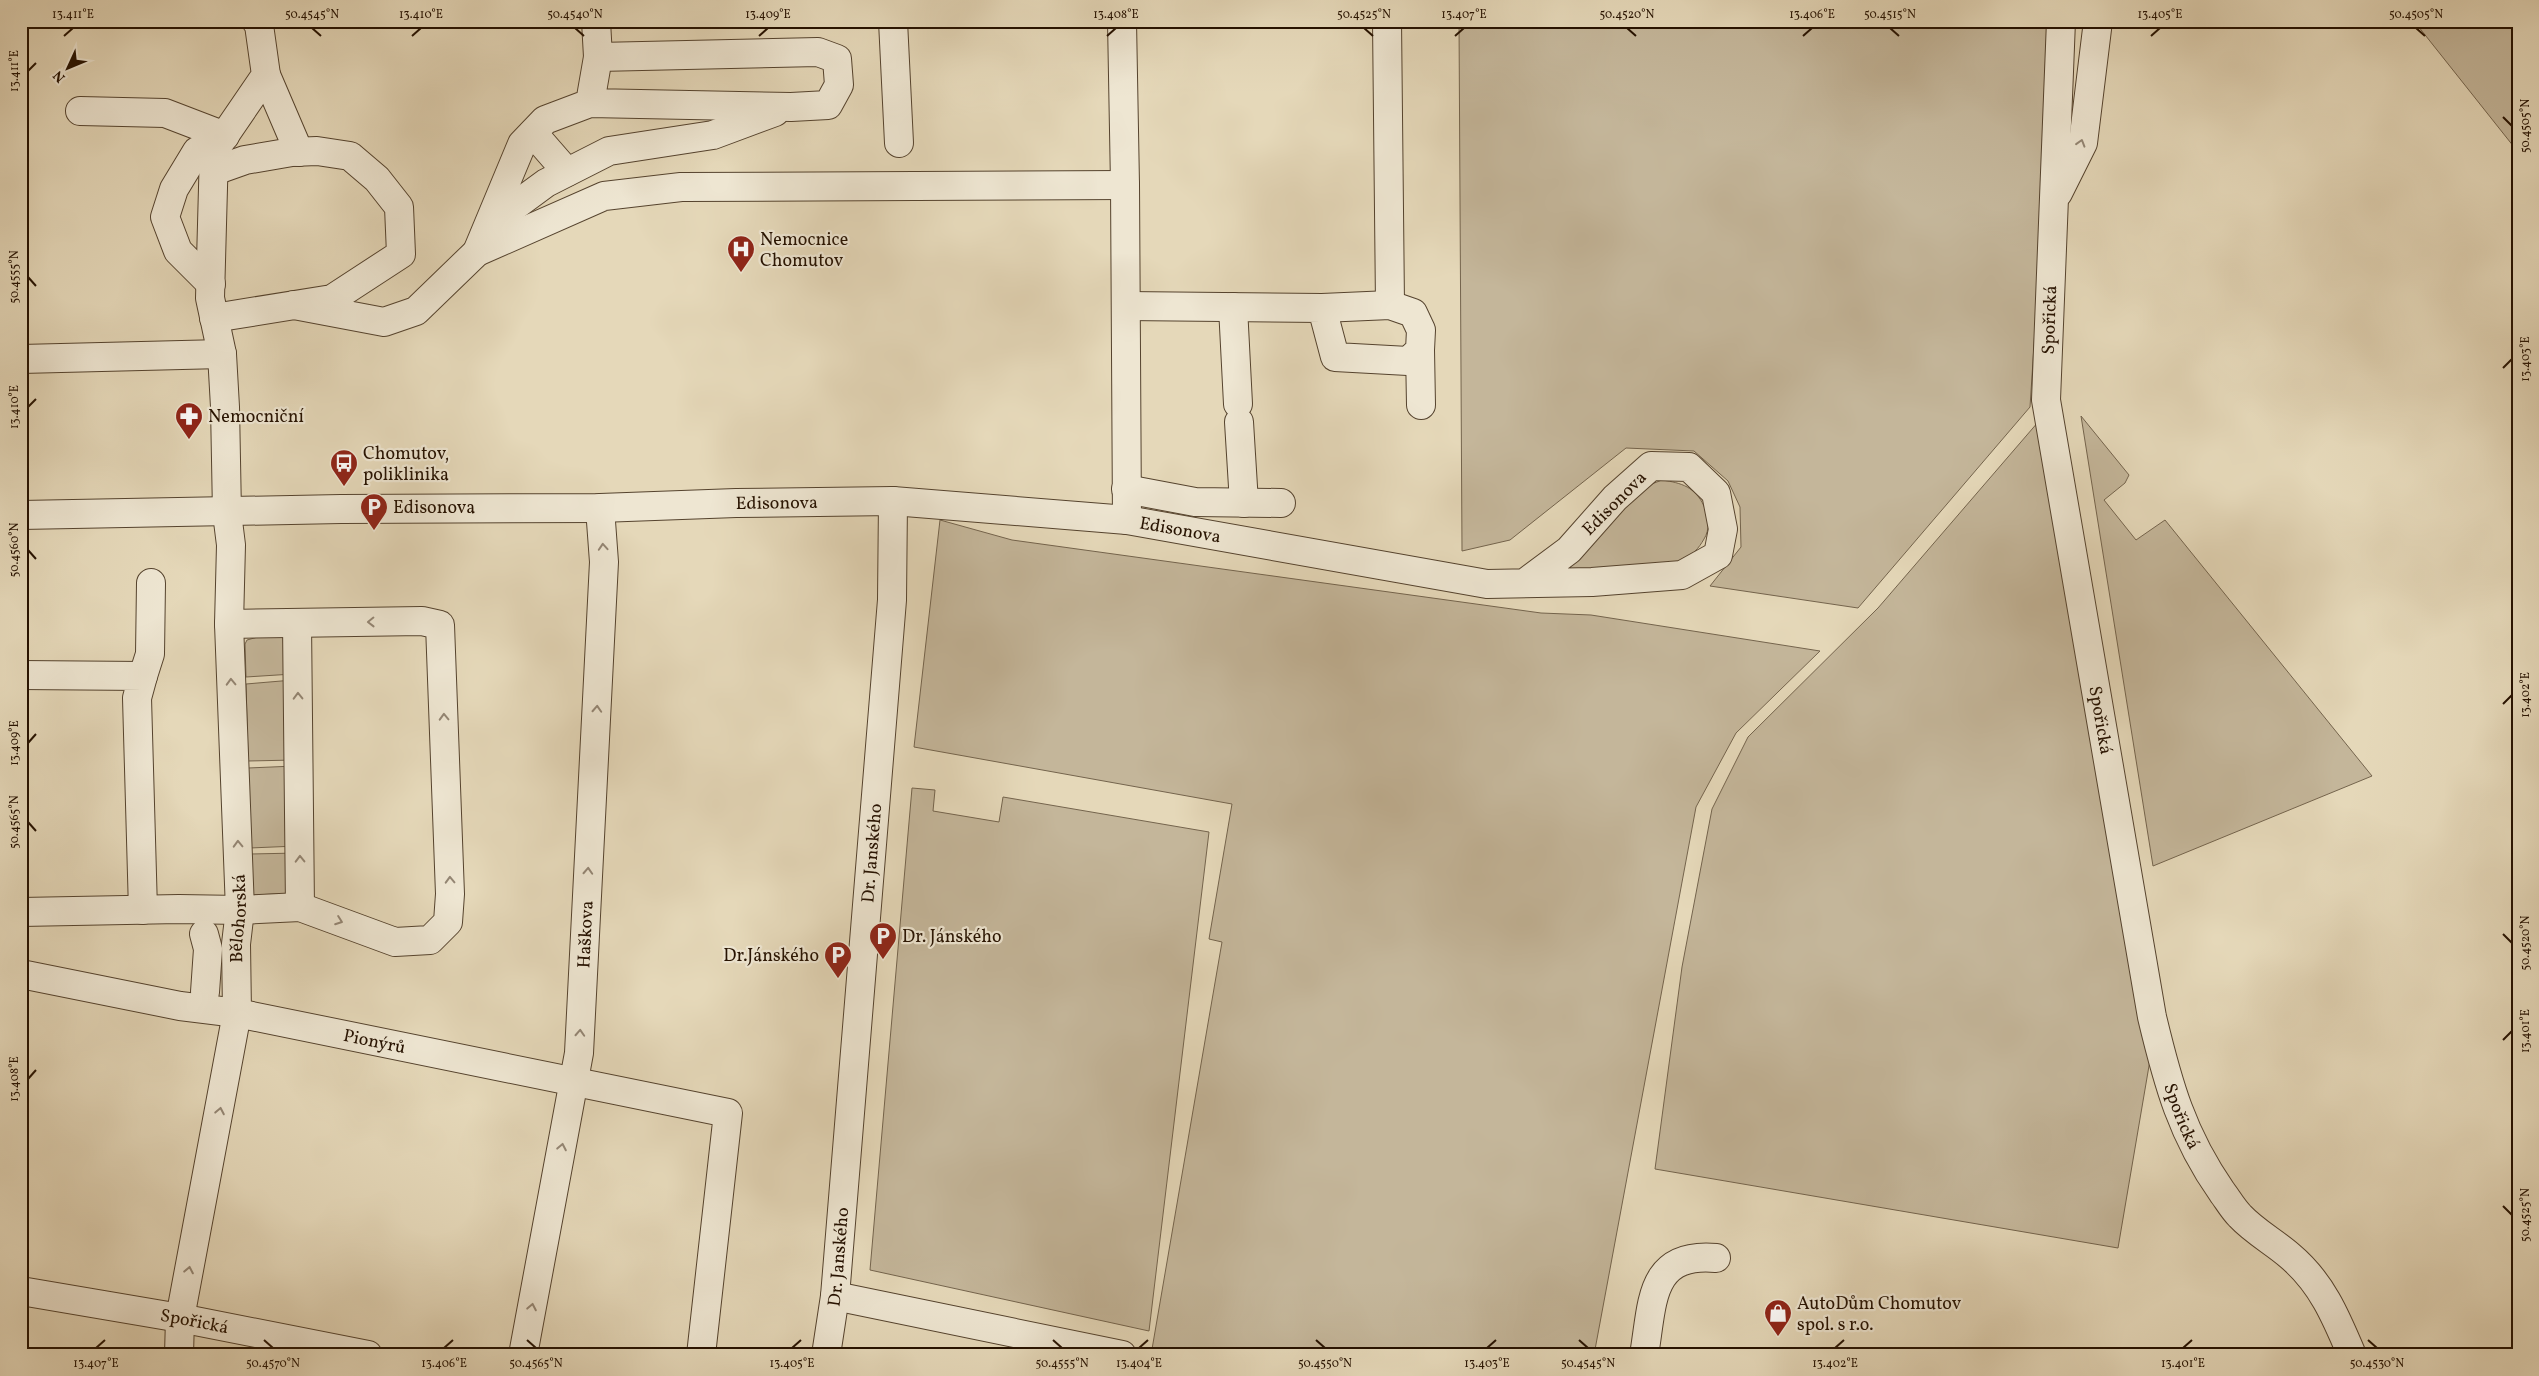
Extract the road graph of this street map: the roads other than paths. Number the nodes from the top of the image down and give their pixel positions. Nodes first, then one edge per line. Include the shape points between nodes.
1 (596, 21) edge
2 (893, 21) edge
3 (1122, 21) edge
4 (1387, 21) edge
5 (2061, 21) edge
6 (2098, 21) edge
7 (261, 23) edge
8 (598, 57) junction
9 (266, 75) junction
10 (590, 103) junction
11 (791, 107) junction
12 (80, 111) dead end
13 (533, 133) junction
14 (225, 136) junction
15 (898, 143) dead end
16 (299, 152) junction
17 (214, 171) junction
18 (568, 172) junction
19 (1125, 185) junction
20 (2053, 203) junction
21 (477, 252) junction
22 (211, 284) junction
23 (294, 305) junction
24 (1390, 305) junction
25 (1126, 306) junction
26 (1233, 307) junction
27 (1322, 308) junction
28 (214, 318) junction
29 (1420, 350) junction
30 (222, 354) junction
31 (21, 359) edge
32 (1421, 405) dead end
33 (1126, 489) junction
34 (893, 501) junction
35 (1244, 503) junction
36 (1281, 503) dead end
37 (600, 508) junction
38 (227, 513) junction
39 (21, 515) edge
40 (1127, 520) junction
41 (1526, 582) junction
42 (151, 584) dead end
43 (297, 623) junction
44 (229, 624) junction
45 (21, 675) edge
46 (143, 676) junction
47 (300, 907) junction
48 (143, 910) junction
49 (240, 910) junction
50 (21, 912) edge
51 (236, 949) junction
52 (21, 974) edge
53 (205, 992) dead end
54 (237, 1013) junction
55 (575, 1082) junction
56 (1716, 1258) dead end
57 (21, 1291) edge
58 (835, 1296) junction
59 (180, 1318) junction
60 (178, 1355) edge
61 (368, 1355) edge
62 (522, 1355) edge
63 (701, 1355) edge
64 (826, 1355) edge
65 (1122, 1355) edge
66 (1644, 1355) edge
67 (2352, 1355) edge

1 - 8 street
2 - 15 street
3 - 19 street
4 - 24 street
5 - 20 street, Spořická
20 -> 6 street via 2082,143
7 - 9 street
8 - 10 street
8 - 11 street via 818,52 837,59 839,85 828,105
9 - 14 street, Bělohorská
9 - 16 street
10 - 11 street
10 - 13 street via 545,120
11 - 18 street via 713,135 609,151
12 - 14 street via 165,113
13 - 18 street
13 - 21 street via 522,144 504,182
14 - 17 street, Bělohorská via 214,150
14 - 22 street via 197,151 174,189 165,217 178,251
16 - 17 street via 245,160
16 - 23 street via 350,156 376,179 399,207 401,254 332,299
17 - 22 street, Bělohorská
18 - 21 street via 546,183 508,211
19 - 21 street via 681,188 604,196
19 - 25 street
20 - 67 street, Spořická via 2046,400 2151,1007 2166,1074 2190,1140 2206,1170 2239,1216 2314,1279 2332,1308
21 - 23 street via 416,311 384,322
22 - 28 street, Bělohorská
23 - 28 street
24 - 27 street
24 - 29 street via 1413,313 1420,330
25 - 26 street
25 - 33 street
26 - 27 street
26 - 35 street
27 - 29 street via 1335,357 1408,361
28 - 30 street, Bělohorská
29 - 32 street
30 - 31 street
30 - 38 street, Bělohorská
33 - 35 street via 1195,502
33 - 40 street
34 - 37 street, Edisonova
34 - 40 street, Edisonova
34 - 58 street, Dr. Janského via 892,600
35 - 36 street
37 - 38 street, Edisonova
55 -> 37 street, Haškova via 604,562
38 - 39 street, Edisonova
38 - 44 street, Bělohorská via 231,545
40 - 41 street, Edisonova via 1487,584
41 - 41 street, Edisonova via 1592,582 1682,575 1718,555 1723,529 1716,493 1689,467 1651,466 1615,498 1569,550
42 - 46 street via 150,654
43 - 44 street
47 -> 43 street
47 -> 43 street via 396,942 430,940 448,922 450,894 440,625 422,621
49 -> 44 street, Bělohorská
45 - 46 street
46 - 48 street via 137,698
47 - 49 street
48 - 49 street
48 - 50 street
49 - 51 street, Bělohorská
51 - 53 street via 206,942
51 - 54 street, Bělohorská
52 - 54 street, Pionýrů via 180,1006
54 - 55 street, Pionýrů
59 -> 54 street, Bělohorská
62 -> 55 street, Haškova
55 - 63 street, Pionýrů via 728,1113
56 - 66 street via 1695,1256 1666,1270 1657,1285
57 - 59 street, Spořická
58 - 64 street, Dr. Janského
58 - 65 street
59 - 60 street, Bělohorská
59 - 61 street, Spořická

